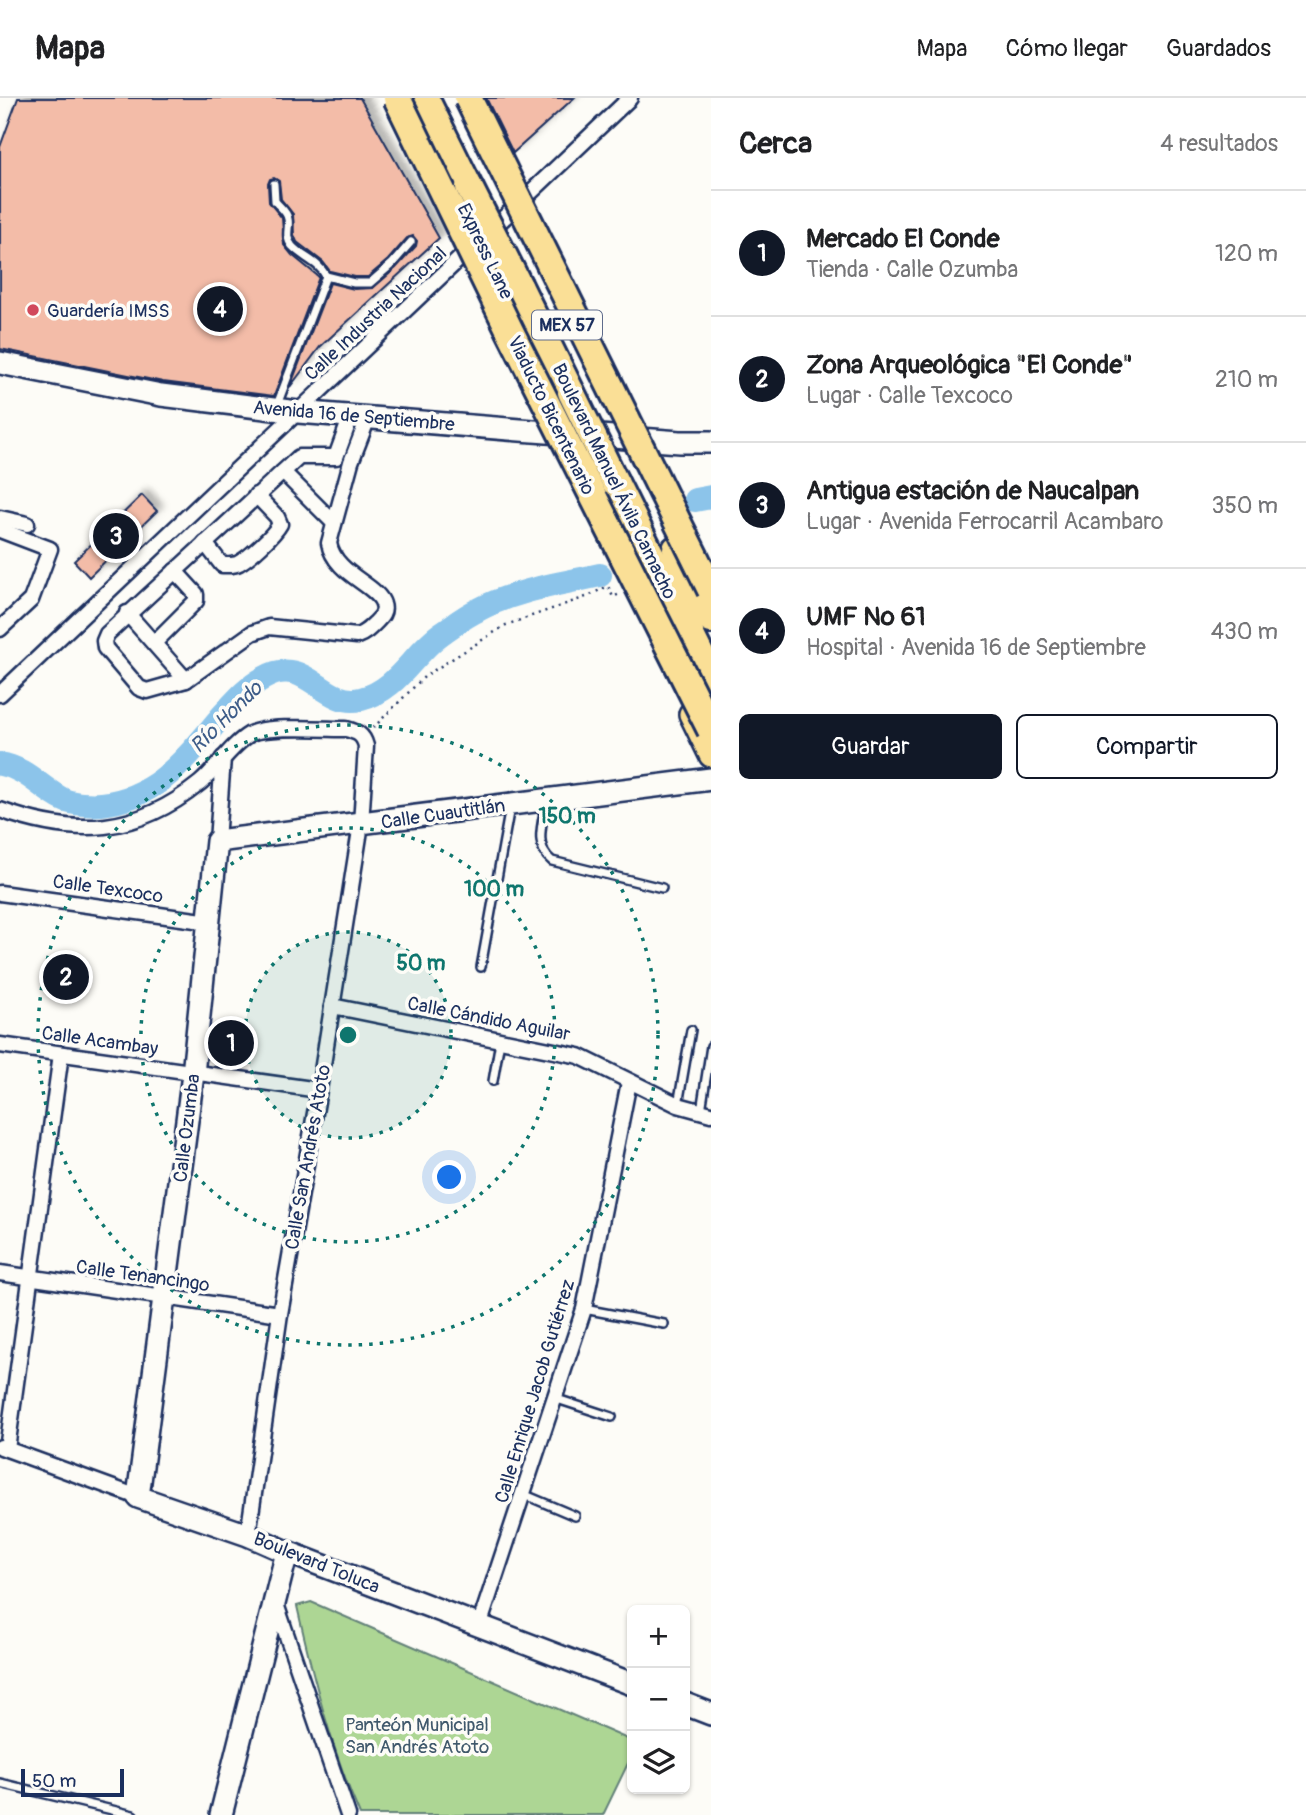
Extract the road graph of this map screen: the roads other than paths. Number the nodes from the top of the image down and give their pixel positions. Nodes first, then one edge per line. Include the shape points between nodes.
1 (387, 98) edge
2 (397, 98) edge
3 (411, 98) edge
4 (425, 98) edge
5 (456, 98) edge
6 (468, 98) edge
7 (478, 98) edge
8 (630, 98) edge
9 (508, 159) dead end
10 (274, 184) dead end
11 (443, 212) dead end
12 (411, 242) dead end
13 (547, 260) junction
14 (326, 276) junction
15 (486, 300) dead end
16 (0, 363) edge
17 (582, 385) junction
18 (622, 388) dead end
19 (539, 408) dead end
20 (276, 409) junction
21 (298, 412) junction
22 (359, 417) junction
23 (711, 442) edge
24 (344, 460) junction
25 (637, 471) junction
26 (283, 472) junction
27 (582, 491) dead end
28 (256, 495) junction
29 (0, 518) edge
30 (334, 523) junction
31 (27, 524) dead end
32 (0, 530) edge
33 (205, 543) junction
34 (711, 565) edge
35 (175, 571) junction
36 (711, 590) edge
37 (627, 599) junction
38 (127, 613) junction
39 (711, 620) edge
40 (0, 629) edge
41 (154, 643) junction
42 (709, 672) edge
43 (186, 680) junction
44 (0, 694) edge
45 (711, 705) edge
46 (711, 730) edge
47 (711, 755) edge
48 (223, 758) junction
49 (711, 779) edge
50 (546, 799) junction
51 (511, 803) junction
52 (0, 810) edge
53 (361, 824) junction
54 (217, 841) junction
55 (662, 888) dead end
56 (0, 893) edge
57 (210, 922) junction
58 (481, 967) dead end
59 (332, 1006) junction
60 (691, 1030) dead end
61 (500, 1041) junction
62 (0, 1045) edge
63 (711, 1046) edge
64 (61, 1054) junction
65 (193, 1074) junction
66 (493, 1081) dead end
67 (629, 1082) junction
68 (319, 1090) junction
69 (678, 1105) junction
70 (706, 1112) edge
71 (0, 1273) edge
72 (31, 1278) junction
73 (164, 1298) junction
74 (584, 1309) junction
75 (280, 1314) junction
76 (664, 1324) dead end
77 (554, 1398) junction
78 (612, 1417) dead end
79 (4, 1448) edge
80 (523, 1493) junction
81 (138, 1496) junction
82 (575, 1516) dead end
83 (248, 1535) junction
84 (287, 1552) junction
85 (275, 1601) junction
86 (479, 1626) junction
87 (627, 1682) edge
88 (690, 1706) edge
89 (711, 1714) edge
90 (0, 1783) edge
91 (133, 1815) edge
92 (221, 1815) edge
93 (348, 1815) edge

1 - 11 main road
2 - 46 highway, Viaducto Bicentenario, bridge
3 - 45 highway, Express Lane
4 - 17 highway, Boulevard Manuel Ávila Camacho / MEX 57, bridge via 519,286
5 - 13 highway, Boulevard Manuel Ávila Camacho / MEX 57 via 502,191
6 - 36 highway, bridge
7 - 9 main road
8 - 21 street, Calle Industria Nacional
10 - 14 lane via 275,201 289,219 286,233 290,244 316,262
12 - 14 lane via 370,283
13 - 17 highway, Boulevard Manuel Ávila Camacho / MEX 57
13 - 18 main road
14 - 20 lane
15 - 19 main road
16 - 20 street, Avenida 16 de Septiembre via 161,395
17 - 25 highway, Boulevard Manuel Ávila Camacho / MEX 57
20 - 21 street, Avenida 16 de Septiembre
21 - 22 street, Avenida 16 de Septiembre
21 - 44 street, Calle Industria Nacional
22 - 23 street, Avenida 16 de Septiembre
22 - 24 street
24 - 26 street via 299,457
24 - 30 street
25 - 34 main road
25 - 39 highway, Boulevard Manuel Ávila Camacho / MEX 57
25 - 42 highway, Boulevard Manuel Ávila Camacho / MEX 57
26 - 28 street
26 - 30 street
27 - 37 main road
28 - 33 street
28 - 33 street via 280,524 276,531 238,564 222,565
29 - 31 street
30 - 43 street via 330,549 346,572 384,605 383,614 366,633 347,637 269,627
32 - 40 street via 50,549 31,600
33 - 35 street
35 - 38 street
35 - 41 street via 196,594 196,601
37 - 42 highway
37 - 47 main road
38 - 41 street
38 - 43 street via 107,634 105,648 139,688 147,691
41 - 43 street
48 - 52 street via 202,781 164,809 126,824 59,827
48 - 53 street, Calle San Andrés Atoto via 250,734 267,730 357,732 366,746
48 - 54 street, Calle Ozumba
49 - 50 street, Calle Cuautitlán
50 - 51 street, Calle Cuautitlán
50 - 55 lane via 540,846 544,855 552,861
51 - 53 street, Calle Cuautitlán
51 - 58 lane
53 - 54 street, Calle Cuautitlán
53 - 59 street, Calle San Andrés Atoto
54 - 57 street, Calle Ozumba
56 - 57 street, Calle Texcoco
57 - 65 street, Calle Ozumba
59 - 61 street, Calle Cándido Aguilar
59 - 68 street, Calle San Andrés Atoto
60 - 69 lane
61 - 66 lane
61 - 67 street, Calle Cándido Aguilar via 579,1056
62 - 64 street, Calle Acambay
63 - 70 lane
64 - 65 street, Calle Acambay
64 - 72 street
65 - 68 street, Calle Acambay
65 - 73 street, Calle Ozumba
67 - 69 street, Calle Cándido Aguilar
67 - 74 street, Calle Enrique Jacob Gutiérrez
68 - 75 street, Calle San Andrés Atoto
69 - 70 street, Calle Cándido Aguilar
71 - 72 street, Calle Tenancingo
72 - 73 street, Calle Tenancingo
72 - 79 street
73 - 75 street, Calle Tenancingo
73 - 81 street, Calle Ozumba
74 - 76 lane
74 - 77 street, Calle Enrique Jacob Gutiérrez
75 - 83 street, Calle San Andrés Atoto
77 - 78 lane
77 - 80 street, Calle Enrique Jacob Gutiérrez
79 - 81 street, Boulevard Toluca
80 - 82 lane
80 - 86 street, Calle Enrique Jacob Gutiérrez
81 - 83 street, Boulevard Toluca
83 - 84 street, Boulevard Toluca
84 - 85 street
84 - 86 street, Boulevard Toluca
85 - 92 street
85 - 93 street
86 - 87 street, Boulevard Toluca
88 - 89 street
90 - 91 lane

